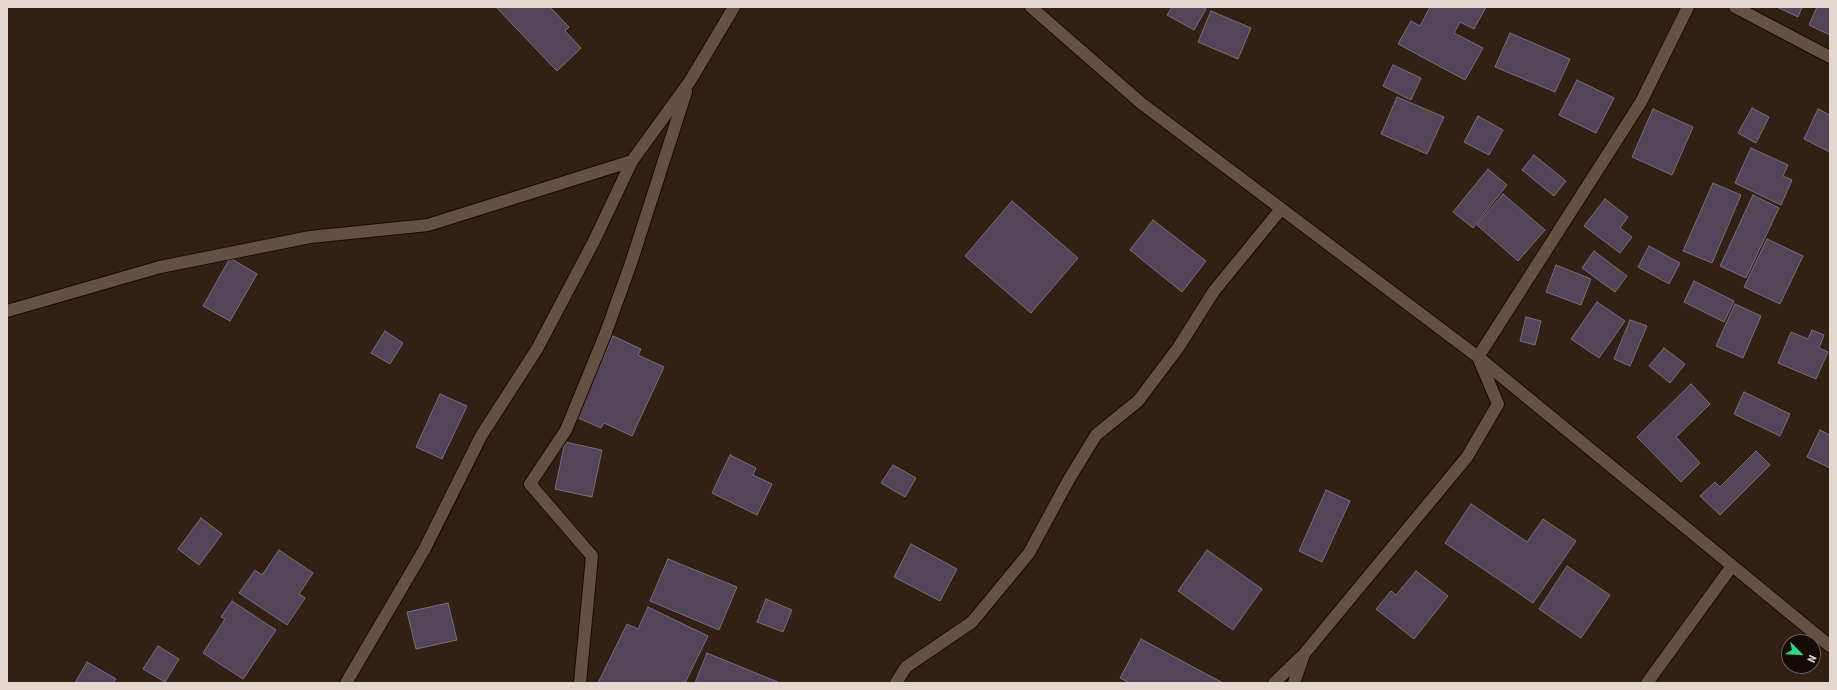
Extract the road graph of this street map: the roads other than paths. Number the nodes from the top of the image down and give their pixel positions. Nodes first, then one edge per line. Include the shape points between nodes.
1 (734, 7) edge
2 (1031, 7) edge
3 (1688, 7) edge
4 (1735, 7) edge
5 (1830, 56) edge
6 (690, 81) junction
7 (632, 161) junction
8 (1281, 209) junction
9 (7, 311) edge
10 (1478, 357) junction
11 (1732, 566) junction
12 (1830, 646) edge
13 (1304, 654) junction
14 (346, 683) edge
15 (580, 683) edge
16 (896, 683) edge
17 (1274, 683) edge
18 (1294, 683) edge
19 (1647, 683) edge

1 - 6 street
2 - 8 street via 1142,103
3 - 10 street via 1641,102
4 - 5 street
6 - 7 street
6 - 15 street via 605,335 566,430 530,484 592,556
7 - 9 street via 428,225 310,237 160,268
7 - 14 street via 594,241 537,349 481,436 424,550
8 - 10 street
8 - 16 street via 1214,291 1178,348 1138,401 1096,435 1029,553 972,622 906,667
10 - 11 street
10 - 13 street via 1498,404 1479,437 1462,463
11 - 12 street
11 - 19 street
13 - 17 street
13 - 18 street

